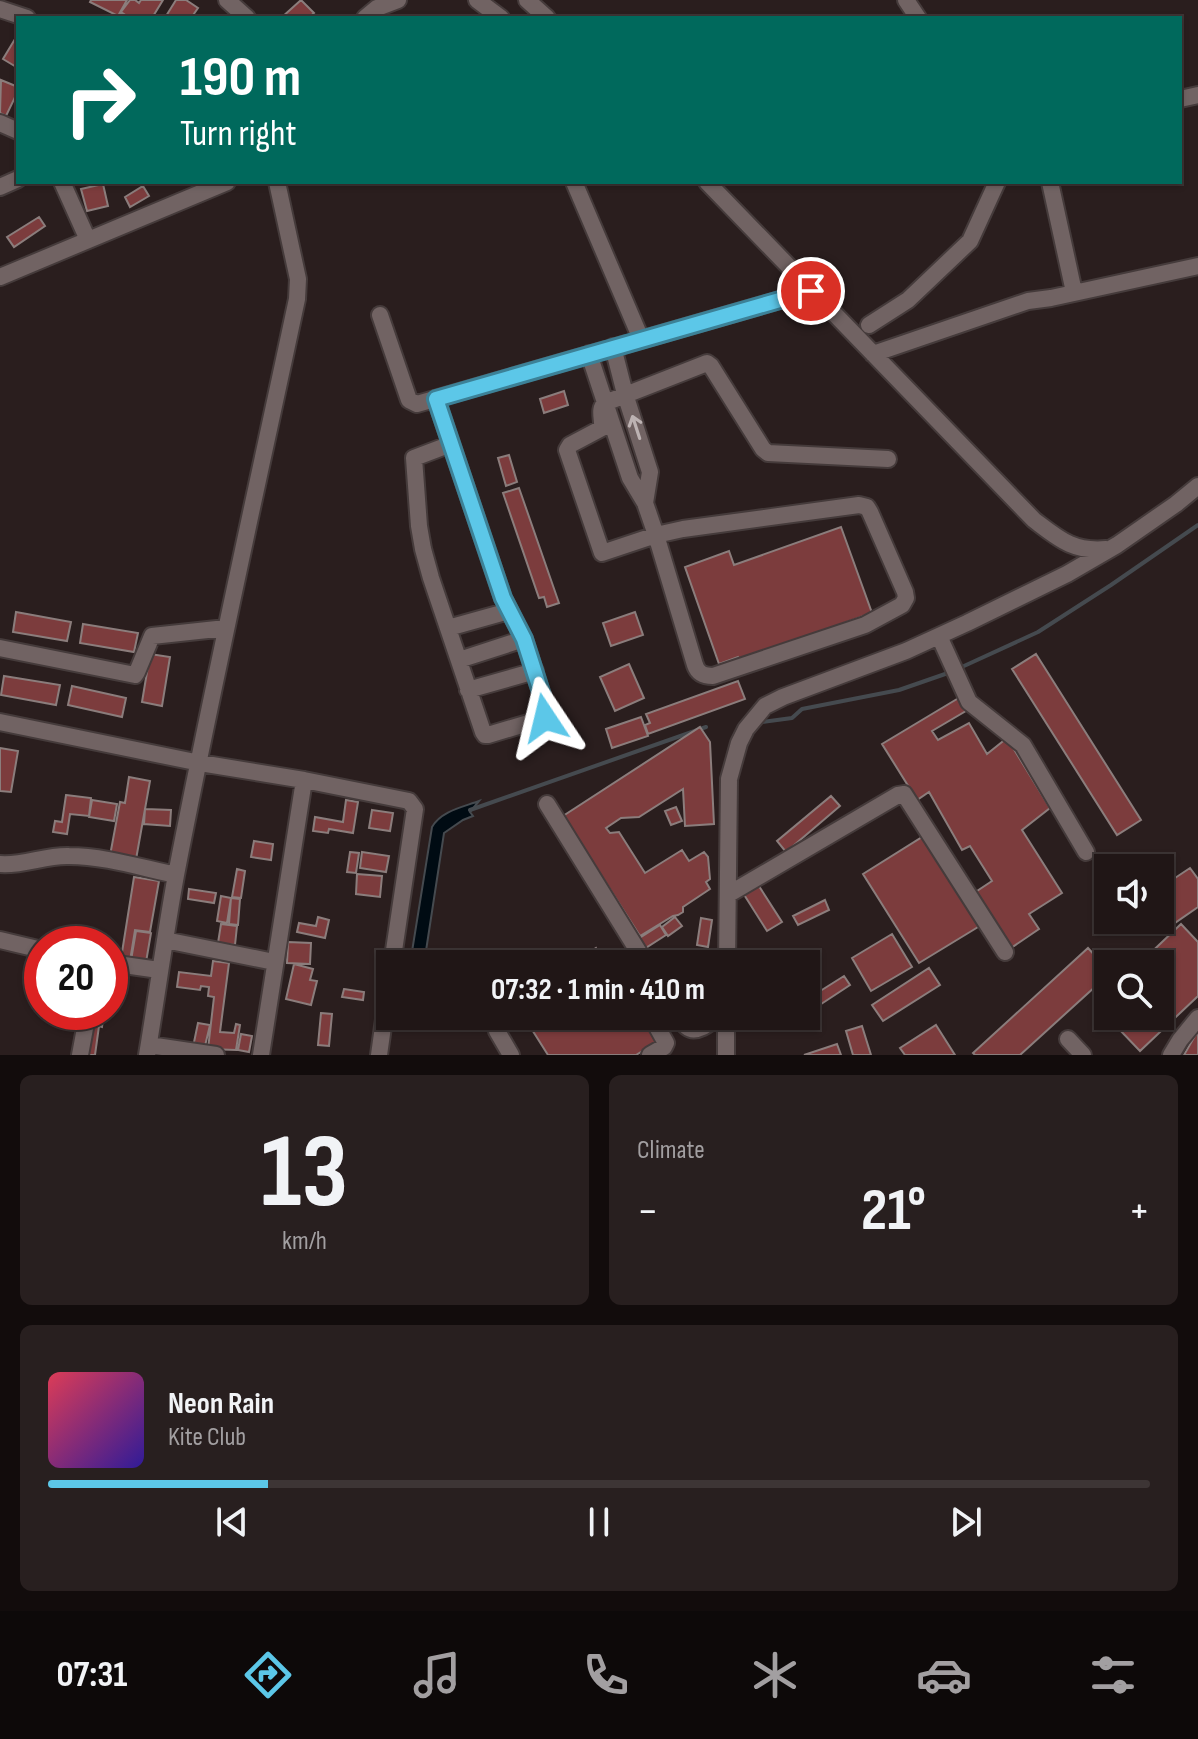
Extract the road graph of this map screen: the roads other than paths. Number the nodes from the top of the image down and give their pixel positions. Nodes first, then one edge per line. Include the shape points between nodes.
1 (227, 0) edge
2 (398, 0) edge
3 (477, 0) edge
4 (527, 0) edge
5 (0, 9) edge
6 (371, 9) edge
7 (21, 16) edge
8 (245, 16) edge
9 (498, 16) edge
10 (545, 16) edge
11 (63, 184) edge
12 (222, 184) edge
13 (277, 184) edge
14 (575, 184) edge
15 (709, 184) edge
16 (996, 184) edge
17 (1050, 184) edge
18 (88, 240) junction
19 (1198, 266) edge
20 (0, 277) edge
21 (811, 291) junction
22 (1074, 292) junction
23 (380, 315) dead end
24 (869, 325) dead end
25 (641, 339) junction
26 (613, 347) junction
27 (589, 354) junction
28 (873, 354) junction
29 (625, 394) junction
30 (436, 399) junction
31 (605, 403) junction
32 (451, 444) junction
33 (888, 459) dead end
34 (1198, 486) edge
35 (645, 503) junction
36 (656, 535) junction
37 (1108, 549) junction
38 (509, 611) junction
39 (226, 628) junction
40 (448, 628) junction
41 (939, 636) junction
42 (524, 639) junction
43 (0, 648) edge
44 (459, 660) junction
45 (535, 671) junction
46 (468, 690) junction
47 (0, 722) edge
48 (200, 763) junction
49 (304, 780) junction
50 (547, 804) dead end
51 (1086, 852) dead end
52 (0, 864) edge
53 (176, 875) junction
54 (729, 894) junction
55 (0, 940) edge
56 (165, 940) junction
57 (24, 946) edge
58 (394, 950) edge
59 (637, 950) edge
60 (727, 950) edge
61 (1005, 952) dead end
62 (274, 962) junction
63 (128, 966) edge
64 (159, 970) junction
65 (1198, 1018) edge
66 (85, 1030) edge
67 (383, 1030) edge
68 (659, 1030) edge
69 (724, 1030) edge
70 (497, 1031) dead end
71 (1068, 1039) dead end
72 (148, 1050) edge
73 (80, 1055) edge
74 (216, 1055) edge
75 (261, 1055) edge
76 (379, 1055) edge
77 (511, 1055) edge
78 (650, 1055) edge
79 (726, 1055) edge
80 (1083, 1055) edge
81 (1171, 1055) edge

1 - 8 street
2 - 6 street
3 - 9 street
4 - 10 street
5 - 7 street
11 - 18 street
12 - 18 street
13 - 39 street via 298,279 297,299
14 - 25 street
15 - 21 street
16 - 24 street via 970,241 908,300
17 - 22 street
18 - 20 street
19 - 22 street
21 - 25 street
21 - 28 street
22 - 28 street via 1028,301
23 - 30 street via 409,400 417,404
25 - 26 street
26 - 27 street
26 - 29 street
27 - 30 street
27 - 31 street
28 - 37 street via 1034,520 1077,548
29 - 31 street
29 - 33 street via 707,363 768,453
35 -> 29 street via 650,472
30 - 32 street
31 - 35 street via 630,478
31 - 36 street via 602,428 567,450 601,552
32 - 38 street
32 - 40 street via 413,462 423,549
34 - 37 street
35 - 36 street
36 - 36 street via 863,506 906,598 865,625 707,676 697,671
37 - 41 street
38 - 40 street
38 - 42 street
39 - 43 street via 152,636 135,675
39 - 48 street
40 - 44 street
41 - 51 street via 969,702 1023,745
41 - 54 street via 783,697 755,717 739,743 729,779
42 - 44 street
42 - 45 street
44 - 46 street
45 - 46 street
45 - 46 street via 547,716 488,735
47 - 48 street
48 - 49 street
48 - 53 street
49 - 58 street via 409,801 415,809
49 - 62 street
50 - 59 street
52 - 53 street via 85,856
53 - 56 street
54 - 60 street
54 - 61 street via 904,794
55 - 57 street
56 - 62 street
56 - 64 street
62 - 75 street
63 - 64 street
64 - 72 street
65 - 81 street
66 - 73 street
67 - 76 street
68 - 78 street via 666,1043
69 - 79 street
70 - 77 street
71 - 80 street
72 - 74 street

